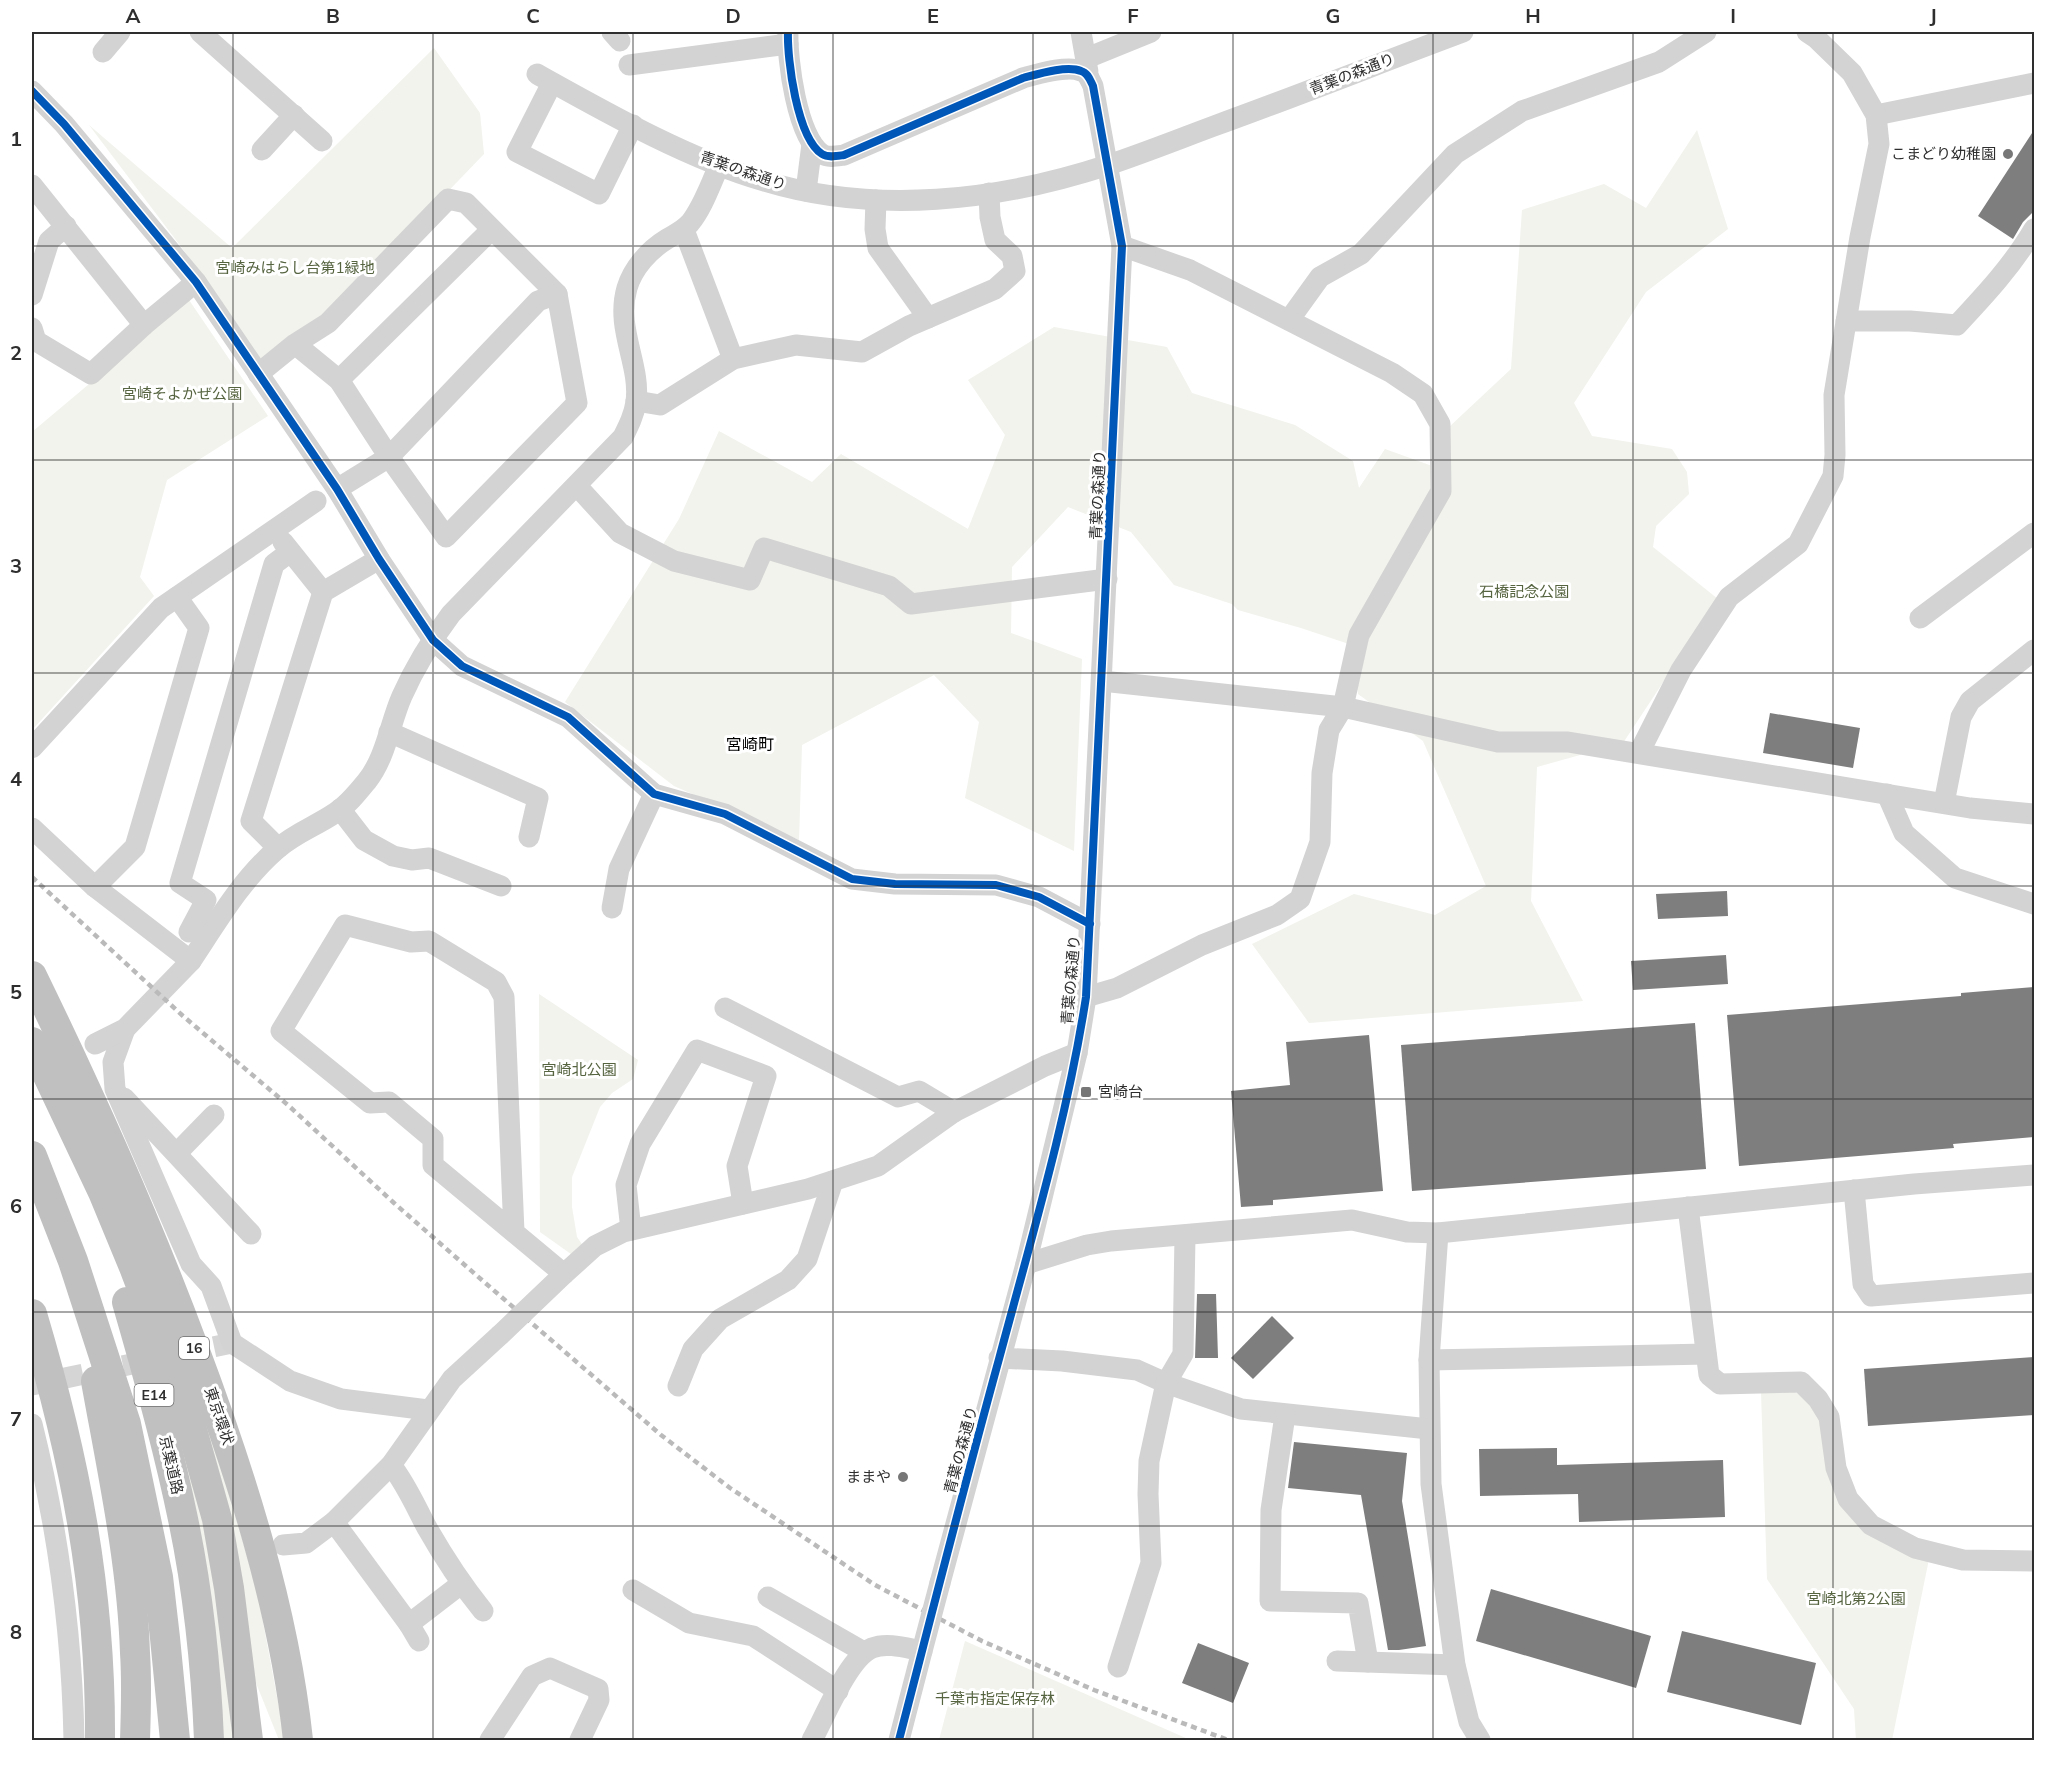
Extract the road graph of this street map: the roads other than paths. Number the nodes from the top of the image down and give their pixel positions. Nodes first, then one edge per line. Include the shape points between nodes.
1 (120, 32) edge
2 (200, 32) edge
3 (1081, 32) edge
4 (1151, 32) edge
5 (1462, 32) edge
6 (1706, 32) edge
7 (1807, 32) edge
8 (788, 38) edge
9 (104, 52) dead end
10 (629, 65) dead end
11 (1087, 67) junction
12 (2034, 83) edge
13 (32, 91) edge
14 (294, 115) junction
15 (1876, 115) junction
16 (633, 125) junction
17 (322, 141) dead end
18 (812, 144) junction
19 (262, 150) dead end
20 (1107, 165) junction
21 (719, 166) junction
22 (32, 185) edge
23 (806, 191) junction
24 (989, 193) junction
25 (876, 200) junction
26 (66, 226) junction
27 (2034, 229) edge
28 (491, 230) junction
29 (684, 230) junction
30 (1122, 246) junction
31 (196, 282) junction
32 (557, 294) junction
33 (32, 295) edge
34 (928, 318) junction
35 (1289, 320) junction
36 (1846, 321) junction
37 (144, 325) junction
38 (33, 337) edge
39 (295, 344) junction
40 (733, 359) junction
41 (258, 374) junction
42 (339, 380) junction
43 (636, 401) junction
44 (389, 457) junction
45 (577, 486) junction
46 (337, 489) junction
47 (316, 501) dead end
48 (274, 529) junction
49 (2034, 533) edge
50 (290, 552) junction
51 (379, 559) junction
52 (1107, 579) junction
53 (323, 592) junction
54 (177, 597) junction
55 (1920, 618) dead end
56 (433, 640) junction
57 (2034, 650) edge
58 (1102, 681) junction
59 (1343, 707) junction
60 (389, 732) junction
61 (32, 748) edge
62 (1639, 753) junction
63 (654, 794) junction
64 (1887, 794) junction
65 (1944, 803) junction
66 (340, 809) junction
67 (2034, 814) edge
68 (32, 828) edge
69 (529, 837) dead end
70 (278, 848) junction
71 (501, 886) dead end
72 (96, 887) junction
73 (2034, 904) edge
74 (612, 908) dead end
75 (1090, 924) junction
76 (189, 932) dead end
77 (191, 961) junction
78 (32, 976) edge
79 (1086, 997) junction
80 (725, 1008) dead end
81 (125, 1029) junction
82 (32, 1042) edge
83 (95, 1044) dead end
84 (1077, 1053) junction
85 (32, 1066) edge
86 (115, 1089) junction
87 (954, 1112) junction
88 (214, 1115) dead end
89 (177, 1153) junction
90 (32, 1156) edge
91 (2034, 1175) edge
92 (832, 1181) junction
93 (1854, 1190) junction
94 (743, 1204) junction
95 (1688, 1207) junction
96 (631, 1230) junction
97 (514, 1232) junction
98 (1438, 1233) junction
99 (251, 1234) dead end
100 (1185, 1236) junction
101 (1026, 1264) junction
102 (564, 1274) junction
103 (2034, 1283) edge
104 (32, 1314) edge
105 (94, 1319) junction
106 (1706, 1354) junction
107 (999, 1358) junction
108 (1429, 1360) junction
109 (1166, 1383) junction
110 (678, 1386) dead end
111 (428, 1410) junction
112 (1285, 1415) junction
113 (32, 1424) edge
114 (1429, 1429) junction
115 (391, 1465) junction
116 (334, 1522) junction
117 (283, 1545) dead end
118 (2034, 1561) edge
119 (461, 1584) junction
120 (633, 1590) dead end
121 (768, 1597) dead end
122 (483, 1611) dead end
123 (922, 1651) junction
124 (864, 1652) junction
125 (1337, 1661) dead end
126 (1368, 1662) junction
127 (1455, 1665) junction
128 (1118, 1667) dead end
129 (838, 1691) junction
130 (74, 1740) edge
131 (100, 1740) edge
132 (135, 1740) edge
133 (175, 1740) edge
134 (209, 1740) edge
135 (248, 1740) edge
136 (298, 1740) edge
137 (490, 1740) edge
138 (580, 1740) edge
139 (812, 1740) edge
140 (899, 1740) edge
141 (1480, 1740) edge

1 - 9 street
2 - 14 street
3 - 11 street
4 - 11 street
5 - 20 street, 青葉の森通り
6 - 35 street via 1659,62 1522,111 1455,154 1361,254 1320,278
7 - 15 street via 1852,73
8 - 10 street
8 - 18 street via 800,116
11 - 18 street via 1023,78 844,155 823,155
11 - 20 street
12 - 15 street
13 - 31 street
14 - 17 street
14 - 19 street
15 - 36 street via 1879,144
16 - 16 street, 青葉の森通り via 545,79 517,152 599,194
16 - 21 street, 青葉の森通り
18 - 23 street
20 - 24 street, 青葉の森通り
20 - 30 street, 青葉の森通り
21 - 23 street, 青葉の森通り
21 - 29 street via 697,213
22 - 26 street
23 - 25 street, 青葉の森通り
24 - 25 street, 青葉の森通り via 913,201
24 - 34 street via 995,240 1012,256 1015,270 995,289
25 - 34 street via 879,248
26 - 33 street via 50,241
26 - 37 street
27 - 36 street via 1993,287 1957,325
28 - 32 street
28 - 39 street via 466,203 448,199 328,323
28 - 42 street
29 - 40 street
29 - 43 street via 650,252 637,266 627,287 623,321
30 - 35 street via 1190,270
30 - 52 street, 青葉の森通り
31 - 37 street
31 - 41 street
32 - 44 street via 538,301
32 - 44 street via 577,403 446,537
34 - 40 street via 862,352 796,345
35 - 59 street via 1392,373 1424,394 1440,424 1441,491 1359,635
36 - 62 street via 1834,395 1833,476 1798,544 1729,597 1681,670
37 - 38 street via 91,374
39 - 41 street
39 - 42 street
40 - 43 street via 660,405
41 - 46 street
42 - 44 street
43 - 45 street via 623,436
44 - 46 street
45 - 52 street via 620,533 674,561 750,580 764,548 888,586 911,604
45 - 56 street via 451,614
46 - 51 street
47 - 48 street
48 - 50 street
48 - 54 street
49 - 55 street
50 - 53 street
50 - 76 street via 274,564 180,883 206,900
51 - 53 street
51 - 56 street
52 - 58 street, 青葉の森通り
53 - 70 street via 251,821
54 - 61 street via 161,608
54 - 72 street via 199,628 135,847
56 - 60 street via 402,695
56 - 63 street via 462,666 568,717
57 - 65 street via 1970,701 1961,717
58 - 59 street
58 - 75 street, 青葉の森通り
59 - 62 street via 1498,742 1568,742
59 - 79 street via 1329,730 1322,773 1320,842 1300,899 1277,915 1202,945 1117,988
60 - 66 street via 369,778
60 - 69 street via 537,798
62 - 64 street
63 - 74 street via 619,869
63 - 75 street via 725,814 852,879 896,884 996,885 1039,897
64 - 65 street
64 - 73 street via 1904,834 1955,878
65 - 67 street
66 - 70 street
66 - 71 street via 364,840 393,856 429,858
68 - 72 street
70 - 77 street via 246,880
72 - 77 street
75 - 79 street, 青葉の森通り
77 - 81 street
78 - 136 highway, 東京環状 / 16 via 115,1152 222,1424 272,1601
79 - 84 street, 青葉の森通り
80 - 87 street via 898,1097 919,1091
81 - 83 street
81 - 86 street via 113,1062
82 - 135 highway via 134,1267 182,1394 217,1520 230,1588
84 - 87 street
84 - 101 street, 青葉の森通り
85 - 134 highway, 京葉道路 / E14 via 127,1302 149,1377 192,1569
86 - 89 street
86 - 111 street via 191,1264 212,1286 232,1343 290,1381 341,1399
87 - 92 street via 878,1166
88 - 89 street
89 - 99 street
90 - 105 highway, E14
91 - 93 street
92 - 94 street
92 - 110 street via 807,1259 788,1280 720,1319 693,1349
93 - 95 street
93 - 103 street via 1863,1284 1871,1296
94 - 96 street
94 - 96 street via 737,1166 766,1076 697,1050 640,1144 626,1185
95 - 98 street
95 - 106 street
96 - 102 street via 595,1246
97 - 97 street via 433,1165 433,1139 389,1102 370,1103 280,1031 345,925 411,942 429,941 496,982 504,997
97 - 102 street
98 - 100 street via 1407,1232 1352,1220
98 - 108 street
100 - 101 street via 1087,1245
100 - 109 street via 1183,1354
101 - 107 street, 青葉の森通り
102 - 111 street, bridge via 452,1379
104 - 131 highway via 72,1465 86,1539 99,1654
105 - 132 highway via 91,1353 132,1609
105 - 133 highway, E14 via 138,1472 158,1577
106 - 108 street
106 - 118 street via 1709,1375 1720,1384 1801,1382 1818,1399 1829,1417 1836,1468 1848,1499 1871,1525 1915,1548 1963,1560
107 - 109 street via 1137,1370
107 - 123 street, 青葉の森通り, bridge
108 - 114 street
109 - 112 street via 1241,1408
109 - 128 street via 1149,1461 1151,1563
111 - 115 street
112 - 114 street
112 - 126 street via 1271,1510 1270,1601 1358,1603
113 - 130 street via 54,1518 68,1616
114 - 127 street via 1431,1484
115 - 116 street
115 - 119 street
116 - 117 street via 306,1543
116 - 119 street via 414,1632
119 - 122 street
120 - 129 street via 689,1623 753,1636
121 - 124 street
123 - 124 street via 884,1646
123 - 140 street, 青葉の森通り
124 - 129 street via 851,1665
125 - 126 street
126 - 127 street
127 - 141 street via 1469,1722
129 - 139 street
137 - 138 street via 532,1676 550,1668 598,1689 599,1700

